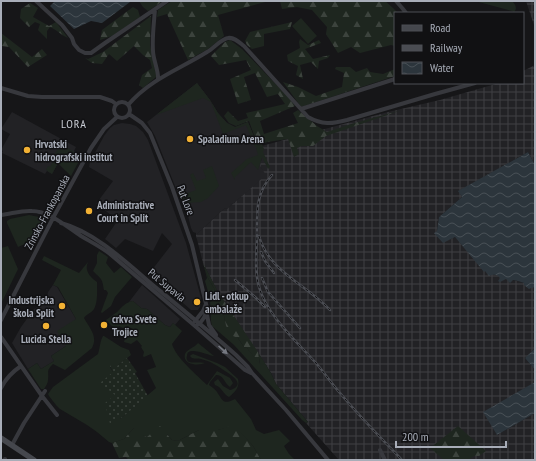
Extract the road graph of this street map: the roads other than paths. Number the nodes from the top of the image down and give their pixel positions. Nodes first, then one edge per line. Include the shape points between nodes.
1 (36, 1) edge
2 (166, 1) edge
3 (396, 1) edge
4 (155, 9) junction
5 (405, 12) edge
6 (158, 79) junction
7 (394, 79) edge
8 (471, 84) edge
9 (1, 88) edge
10 (116, 104) junction
11 (128, 105) junction
12 (301, 109) junction
13 (129, 114) junction
14 (116, 117) junction
15 (1, 215) edge
16 (53, 218) junction
17 (206, 303) junction
18 (207, 312) junction
19 (1, 320) edge
20 (196, 323) junction
21 (1, 337) edge
22 (220, 340) junction
23 (21, 366) junction
24 (252, 373) junction
25 (1, 388) edge
26 (46, 391) dead end
27 (42, 396) junction
28 (57, 415) dead end
29 (1, 438) edge
30 (12, 445) junction
31 (380, 450) dead end
32 (34, 460) edge
33 (328, 460) edge
34 (385, 460) edge

1 - 4 street via 62,25 74,44 85,53 91,53 106,44
2 - 4 street
3 - 5 street
4 - 6 street via 153,51
6 - 11 street
6 - 12 street via 206,53 223,39 234,38
7 - 12 street
8 - 12 street via 332,124 314,120
9 - 10 street via 28,96 100,97
10 - 11 street via 124,102
10 - 14 street
11 - 13 street
13 - 14 street via 124,118
13 - 17 street, Put Lore via 150,132 189,233
14 - 16 street, Zrinsko-Frankopanska via 91,148
15 - 16 street, Put Supavla via 32,211
16 - 19 street, Zrinsko-Frankopanska
16 - 20 street, Put Supavla via 110,254
17 - 18 street, Put Lore
17 - 20 street
18 - 20 street via 204,318
18 - 22 street, Put Lore via 210,327
20 - 22 street, Put Supavla
20 -> 24 street, Put Supavla via 245,370
21 - 23 street
22 - 24 street, Put Supavla
23 - 25 street via 12,372
23 - 27 street
24 - 33 street, Put Supavla
26 - 27 street
27 - 28 street
27 - 30 street
29 - 30 main road
30 - 32 main road
31 - 34 street

